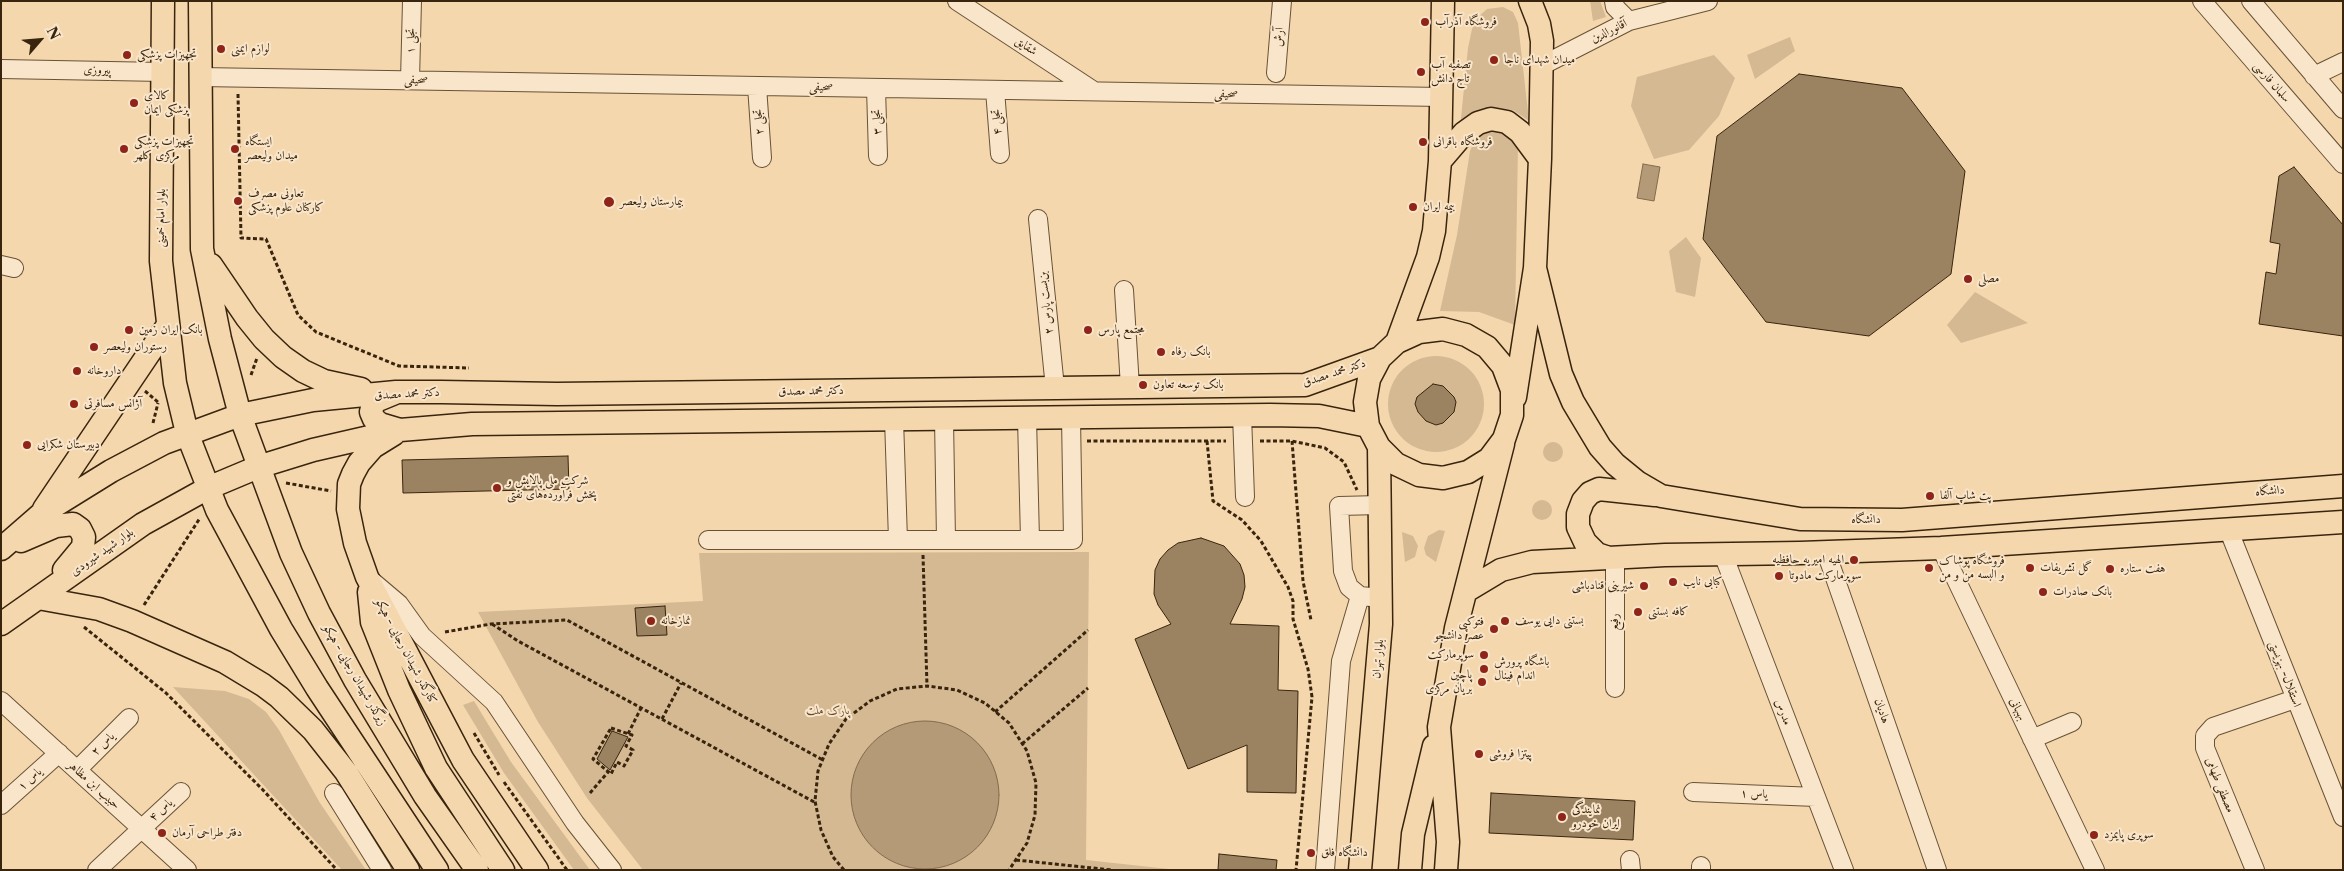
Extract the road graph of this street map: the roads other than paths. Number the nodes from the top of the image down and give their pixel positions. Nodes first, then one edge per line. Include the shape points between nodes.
1 (163, 1) edge
2 (200, 1) edge
3 (412, 1) edge
4 (957, 1) edge
5 (1282, 1) edge
6 (1443, 1) edge
7 (1530, 1) edge
8 (1614, 1) edge
9 (1708, 1) edge
10 (2202, 1) edge
11 (2251, 1) edge
12 (1629, 21) junction
13 (2343, 62) edge
14 (1543, 65) junction
15 (1, 68) edge
16 (163, 72) junction
17 (1276, 73) dead end
18 (2314, 76) junction
19 (200, 77) junction
20 (410, 80) junction
21 (757, 86) junction
22 (876, 88) junction
23 (995, 90) junction
24 (1095, 92) junction
25 (1442, 97) junction
26 (2343, 109) edge
27 (1000, 154) dead end
28 (878, 156) dead end
29 (762, 158) dead end
30 (1540, 159) junction
31 (1440, 161) junction
32 (2343, 164) edge
33 (1038, 219) dead end
34 (202, 249) junction
35 (1535, 268) junction
36 (1124, 290) dead end
37 (168, 325) junction
38 (1398, 342) junction
39 (1380, 358) junction
40 (1305, 385) junction
41 (1130, 387) junction
42 (1055, 388) junction
43 (396, 392) junction
44 (240, 415) junction
45 (1512, 415) junction
46 (1242, 416) junction
47 (1307, 416) junction
48 (1071, 417) junction
49 (1027, 418) junction
50 (944, 419) junction
51 (894, 420) junction
52 (1368, 426) junction
53 (400, 430) junction
54 (188, 433) junction
55 (1504, 439) junction
56 (1379, 447) junction
57 (258, 467) junction
58 (2343, 486) edge
59 (208, 488) junction
60 (1661, 496) junction
61 (1245, 497) dead end
62 (1380, 505) junction
63 (40, 515) junction
64 (2343, 522) edge
65 (2229, 531) junction
66 (708, 540) dead end
67 (898, 540) junction
68 (946, 540) junction
69 (1030, 540) junction
70 (1941, 548) junction
71 (1, 550) edge
72 (1826, 552) junction
73 (1723, 554) junction
74 (1610, 557) junction
75 (367, 577) junction
76 (1466, 591) junction
77 (1370, 597) junction
78 (38, 598) junction
79 (1, 624) edge
80 (1615, 688) dead end
81 (2295, 699) junction
82 (1, 701) edge
83 (129, 718) dead end
84 (2072, 722) dead end
85 (1439, 726) junction
86 (2032, 739) junction
87 (59, 753) junction
88 (77, 770) junction
89 (181, 792) dead end
90 (1693, 792) dead end
91 (334, 793) dead end
92 (1816, 796) junction
93 (1, 806) edge
94 (2343, 817) edge
95 (141, 828) junction
96 (97, 870) edge
97 (186, 870) edge
98 (382, 870) edge
99 (408, 870) edge
100 (437, 870) edge
101 (477, 870) edge
102 (503, 870) edge
103 (537, 870) edge
104 (612, 870) edge
105 (1325, 870) edge
106 (1360, 870) edge
107 (1410, 870) edge
108 (1446, 870) edge
109 (1844, 870) edge
110 (1937, 870) edge
111 (2095, 870) edge
112 (2255, 870) edge

1 - 16 main road, بلوار امام خمینی
2 - 19 main road
3 - 20 street, تجلی ١
4 - 24 street, شقایق
5 - 17 street, آرش
6 - 25 main road
7 - 14 main road via 1539,24
8 - 12 street via 1615,7
9 - 12 street, آقانورالدین
10 - 32 street, سلمان فارسی
11 - 18 street
12 - 14 street, آقانورالدین
13 - 18 street
14 - 30 main road
15 - 16 street, پیروزی
16 - 37 main road, بلوار امام خمینی via 161,261
18 - 26 street
19 - 20 street, صحیفی
19 - 34 main road
20 - 21 street, صحیفی
21 - 22 street, صحیفی
21 - 29 street, تجلی ۲
22 - 23 street, صحیفی
22 - 28 street, تجلی ۳
23 - 24 street, صحیفی
23 - 27 street, تجلی ۴
24 - 25 street, صحیفی
25 - 31 main road
30 - 31 main road via 1520,132 1507,122 1491,119 1464,133
30 - 35 main road
31 - 38 main road via 1438,202 1428,258
33 - 42 street, بن‌بست پارس ۲
34 - 43 main road via 230,295 283,358 324,381 352,388
34 - 44 main road via 220,339
35 - 45 main road
35 - 60 main road, دانشگاه via 1561,374 1573,402 1600,447 1637,482
36 - 41 street
37 - 54 main road, بلوار امام خمینی via 175,383
37 - 63 main road
38 - 39 main road
38 - 45 main road via 1419,332 1443,329 1466,334 1487,347 1503,366 1512,390
39 - 40 main road, دکتر محمد مصدق
39 - 52 main road via 1369,379 1364,402
40 - 41 main road, دکتر محمد مصدق
40 - 47 main road
41 - 42 main road, دکتر محمد مصدق
42 - 43 main road, دکتر محمد مصدق via 558,394
43 - 44 main road, دکتر محمد مصدق via 313,400
43 - 53 main road via 378,400 371,412 380,424
44 - 54 main road, دکتر محمد مصدق
44 - 57 main road, زیرگذر شهیدان رجایی - هپکو
45 - 55 main road
46 - 47 main road
46 - 48 main road
46 - 61 street
47 - 52 main road
48 - 49 main road
48 - 69 street via 1073,540
49 - 50 main road
49 - 69 street
50 - 51 main road
50 - 68 street
51 - 53 main road via 472,424
51 - 67 street
52 - 56 main road
53 - 57 main road
53 - 75 main road, کنارگذر شهیدان رجایی - هپکو via 373,447 358,463 349,484 348,508 355,543
54 - 59 main road, بلوار امام خمینی
54 - 63 main road via 111,471
55 - 56 main road via 1489,459 1468,472 1443,478 1411,472 1396,464
55 - 76 main road
56 - 62 main road, بلوار تهران
57 - 59 main road, بلوار شهید شیرودی
57 - 101 main road, زیرگذر شهیدان رجایی - هپکو via 291,553 355,680 426,796
58 - 60 main road, دانشگاه via 1902,520 1800,519
59 - 78 main road, بلوار شهید شیرودی via 143,524
59 - 100 main road via 245,565 281,629
60 - 74 main road via 1599,489 1582,501 1578,527 1585,542 1597,554
62 - 77 main road, بلوار تهران
62 - 77 street via 1339,506 1342,571 1349,587
63 - 71 main road
64 - 65 main road
65 - 70 main road
65 - 81 street, استقلال- بهزیستی
66 - 67 street
67 - 68 street
68 - 69 street
70 - 72 main road
70 - 86 street, بهبهانی
71 - 78 main road via 56,526 73,524 80,529 84,537 83,547
72 - 73 main road
72 - 110 street, هادیان
73 - 74 main road
73 - 92 street, مدرس
74 - 76 main road via 1517,564
74 - 80 street, رفیع
75 - 102 main road via 372,622 399,690 436,768
75 - 103 main road, کنارگذر شهیدان رجایی - هپکو via 462,760
75 - 104 street via 399,604 422,636 494,702 575,823
76 - 85 main road via 1456,628
77 - 105 street via 1341,661
77 - 106 main road, بلوار تهران via 1380,624
78 - 79 main road, بلوار شهید شیرودی
78 - 99 main road via 99,608 225,662 263,685 313,730 346,772
81 - 94 street, استقلال- بهزیستی
81 - 112 street, مصطفی طهامی via 2213,727 2205,736 2205,748
82 - 87 street, حبیب ابن مظاهر
83 - 88 street, یاس ۲
84 - 86 street
85 - 107 main road via 1413,834
85 - 108 main road via 1448,842
86 - 111 street, بهبهانی
87 - 88 street, حبیب ابن مظاهر
87 - 93 street, یاس ۱
88 - 95 street, حبیب ابن مظاهر
89 - 95 street, یاس ۴
90 - 92 street, یاس ۱
91 - 98 street
92 - 109 street, مدرس
95 - 96 street, یاس ۴
95 - 97 street, حبیب ابن مظاهر

